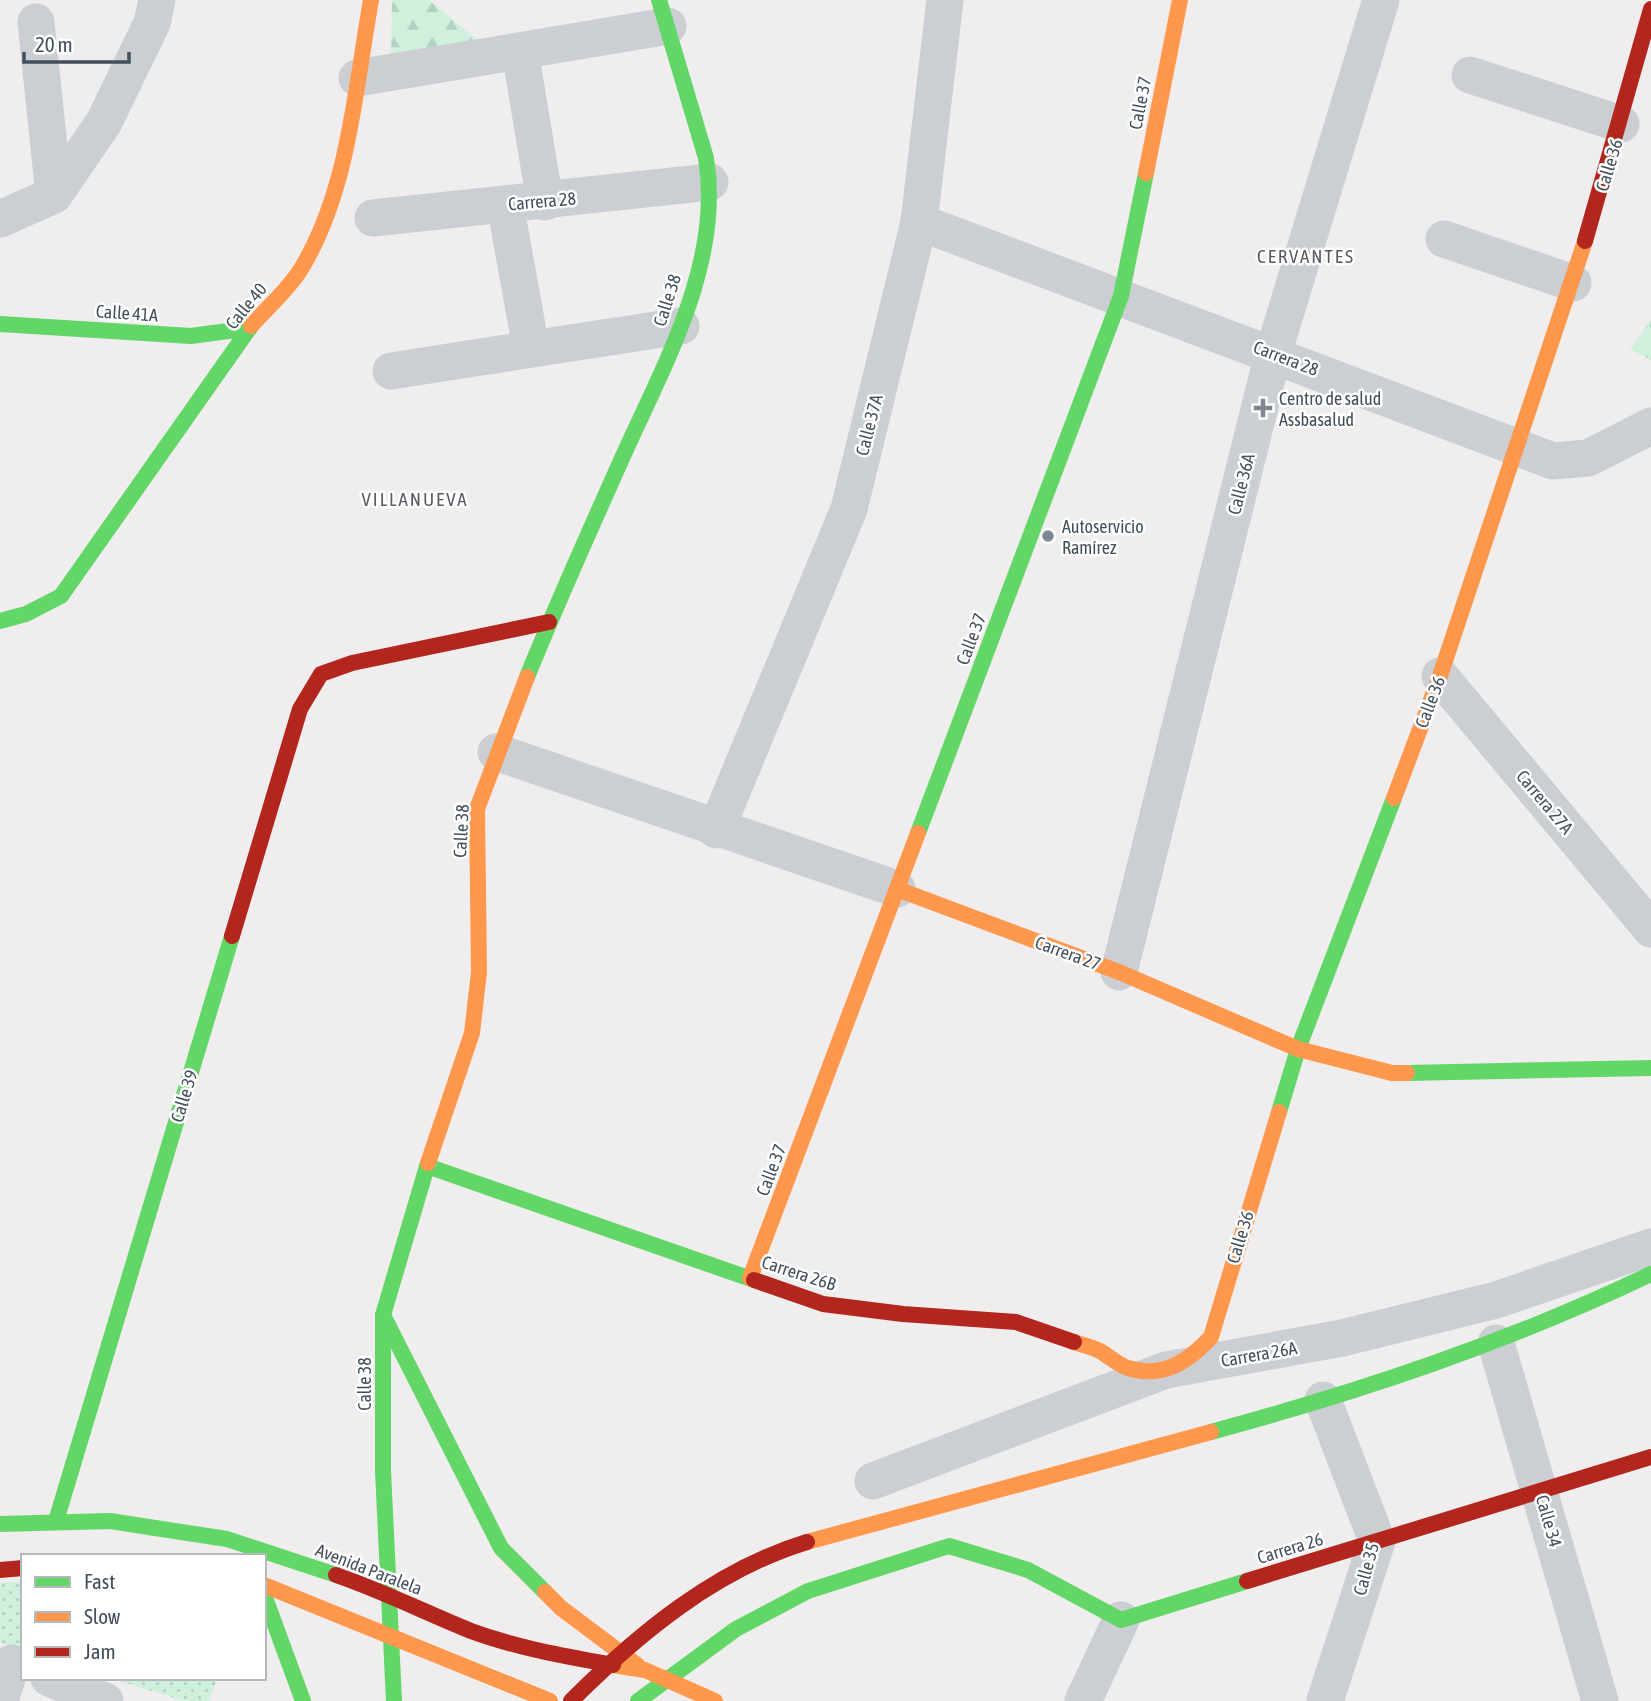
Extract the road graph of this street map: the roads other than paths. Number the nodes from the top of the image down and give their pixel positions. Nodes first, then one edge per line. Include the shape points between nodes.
1 (157, 0) edge
2 (371, 0) edge
3 (945, 0) edge
4 (1180, 0) edge
5 (1381, 0) edge
6 (1651, 9) edge
7 (663, 13) edge
8 (36, 22) dead end
9 (520, 51) junction
10 (1470, 75) dead end
11 (357, 78) junction
12 (1621, 124) junction
13 (710, 182) junction
14 (54, 195) junction
15 (545, 202) junction
16 (506, 204) junction
17 (373, 218) dead end
18 (0, 219) edge
19 (919, 222) junction
20 (1444, 239) dead end
21 (1573, 283) junction
22 (1121, 296) junction
23 (0, 324) edge
24 (681, 326) junction
25 (250, 328) junction
26 (191, 336) junction
27 (531, 348) junction
28 (1273, 354) junction
29 (391, 371) dead end
30 (215, 379) junction
31 (1651, 426) edge
32 (1515, 444) junction
33 (0, 621) edge
34 (550, 622) junction
35 (1440, 676) junction
36 (496, 752) junction
37 (716, 830) junction
38 (897, 889) junction
39 (1651, 929) edge
40 (1119, 972) junction
41 (1298, 1049) junction
42 (1651, 1068) edge
43 (427, 1166) junction
44 (1651, 1247) edge
45 (1651, 1274) edge
46 (750, 1278) junction
47 (383, 1315) junction
48 (1496, 1343) junction
49 (1166, 1370) junction
50 (1323, 1400) junction
51 (1651, 1457) edge
52 (873, 1480) dead end
53 (1541, 1491) junction
54 (57, 1521) junction
55 (0, 1524) edge
56 (1377, 1541) junction
57 (21, 1568) edge
58 (0, 1570) edge
59 (266, 1586) edge
60 (266, 1600) edge
61 (1121, 1620) junction
62 (12, 1663) edge
63 (645, 1670) junction
64 (54, 1680) edge
65 (0, 1700) edge
66 (105, 1701) edge
67 (303, 1701) edge
68 (394, 1701) edge
69 (550, 1701) edge
70 (571, 1701) edge
71 (638, 1701) edge
72 (715, 1701) edge
73 (1083, 1701) edge
74 (1325, 1701) edge
75 (1600, 1701) edge

1 - 14 street via 152,23 104,122
2 - 11 street, Calle 40
3 - 19 street, Calle 37A
4 - 22 street, Calle 37
5 - 28 street, Calle 36A
6 - 12 street, Calle 36
7 - 9 street
7 - 13 street, Calle 38
8 - 14 street
9 - 11 street
9 - 15 street
10 - 12 street
11 - 25 street, Calle 40 via 341,167 325,220 300,271
12 - 21 street, Calle 36
13 - 15 street, Carrera 28
13 - 24 street, Calle 38 via 708,232
14 - 18 street
15 - 16 street, Carrera 28
16 - 17 street, Carrera 28
16 - 27 street
19 - 22 street, Carrera 28
19 - 37 street, Calle 37A via 849,509
20 - 21 street
21 - 32 street, Calle 36
22 - 28 street, Carrera 28
22 - 38 street, Calle 37
23 - 26 street, Calle 41A
24 - 27 street
24 - 34 street, Calle 38
25 - 26 street, Calle 41A
25 - 30 street, Calle 40
26 - 30 street via 212,348 218,363
27 - 29 street
28 - 32 street, Carrera 28
28 - 40 street, Calle 36A
30 - 33 street, Calle 40 via 61,596
31 - 32 street, Carrera 28 via 1588,458 1553,461
32 - 35 street, Calle 36
34 - 36 street, Calle 38
34 - 54 street, Calle 39 via 352,663 321,674 300,709
35 - 39 street, Carrera 27A
35 - 41 street, Calle 36
36 - 37 street, Carrera 27
36 - 43 street, Calle 38 via 477,809 479,972 472,1034
37 - 38 street, Carrera 27
38 - 40 street, Carrera 27
38 - 46 street, Calle 37
40 - 41 street, Carrera 27
41 - 42 street, Carrera 27 via 1392,1073
41 - 49 street, Calle 36 via 1211,1337 1192,1358
43 - 46 street, Carrera 26B
43 - 47 street, Calle 38
44 - 49 street, Carrera 26A via 1496,1300 1342,1338
45 - 48 street
46 - 49 street, Carrera 26B via 824,1304 1016,1322 1098,1350 1126,1368
47 - 63 street via 501,1548 561,1608
47 - 68 street, Calle 38 via 383,1471
48 - 50 street
48 - 53 street, Calle 34
49 - 52 street, Carrera 26A
50 - 56 street, Calle 35
50 - 70 street via 897,1515 775,1553 709,1589 646,1634
51 - 53 street, Carrera 26
53 - 56 street, Carrera 26
53 - 75 street, Calle 34
54 - 55 street, Avenida Paralela
54 - 63 street, Avenida Paralela via 110,1521 227,1539 372,1587 472,1631 538,1652
56 - 61 street, Carrera 26
56 - 74 street, Calle 35
57 - 58 street
59 - 69 street
60 - 67 street
61 - 71 street via 1028,1570 948,1546 808,1591 736,1629
61 - 73 street
62 - 65 street
63 - 72 street, Avenida Paralela
64 - 66 street

